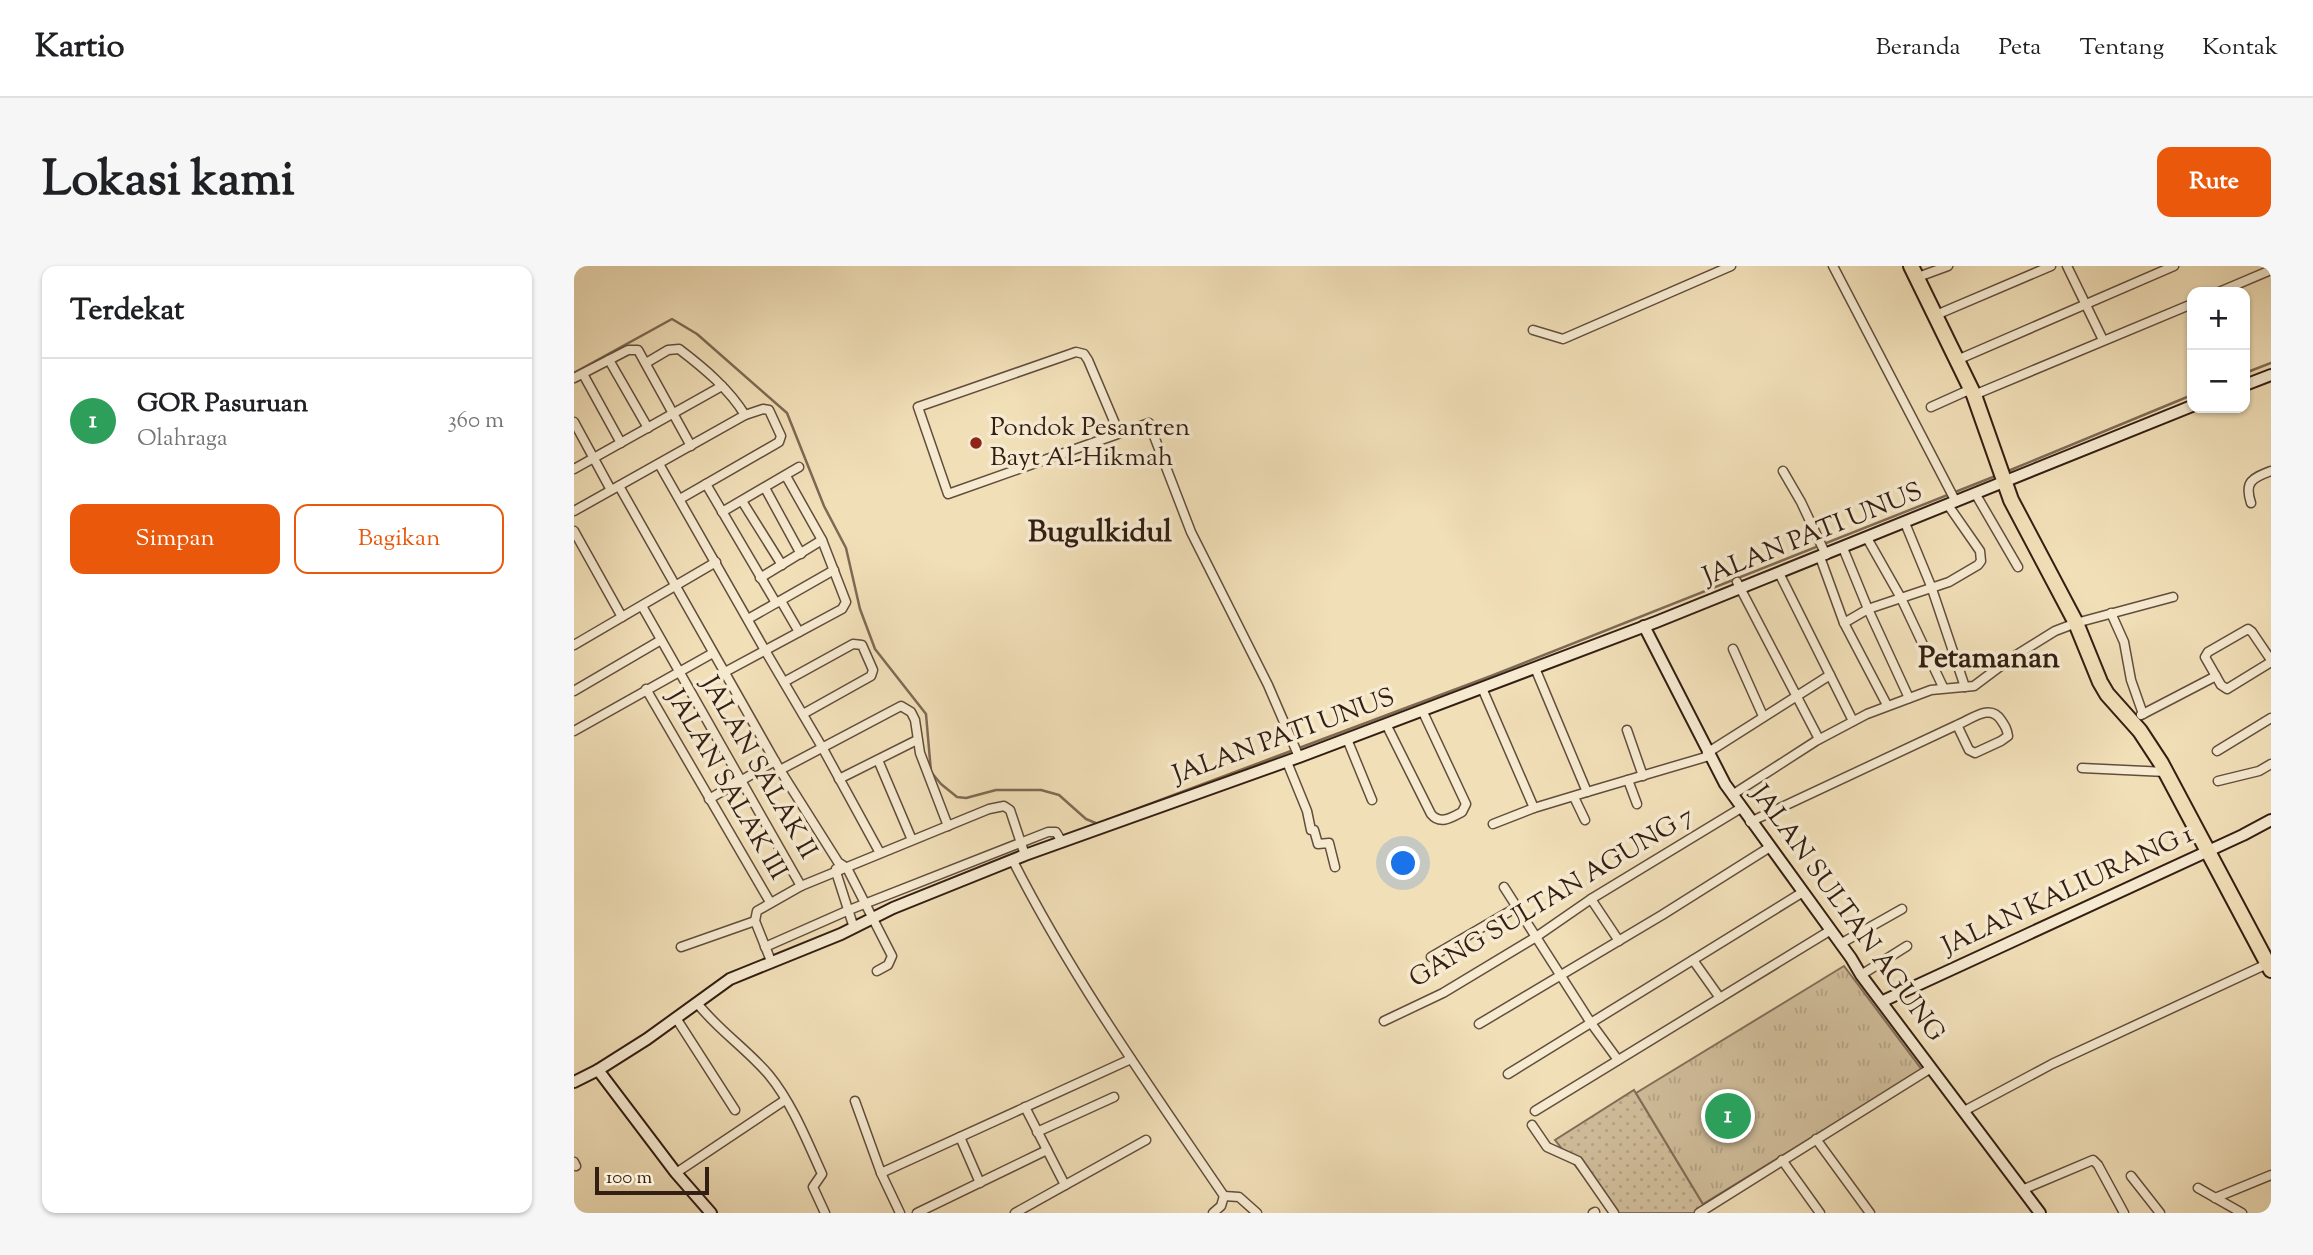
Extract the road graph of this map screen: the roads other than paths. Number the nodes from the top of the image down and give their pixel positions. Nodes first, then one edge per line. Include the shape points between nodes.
1 (1731, 266) edge
2 (1833, 266) edge
3 (1948, 266) edge
4 (2051, 266) edge
5 (2067, 266) edge
6 (2174, 266) edge
7 (2271, 270) edge
8 (1914, 272) edge
9 (2231, 287) edge
10 (2086, 304) junction
11 (2187, 306) edge
12 (1936, 315) junction
13 (1533, 330) dead end
14 (2103, 340) junction
15 (609, 360) junction
16 (1957, 360) junction
17 (646, 363) junction
18 (583, 374) junction
19 (2271, 375) edge
20 (574, 378) edge
21 (2250, 383) edge
22 (722, 386) junction
23 (1973, 392) junction
24 (1931, 407) dead end
25 (2187, 408) edge
26 (672, 414) junction
27 (745, 415) junction
28 (574, 422) edge
29 (648, 428) junction
30 (1119, 433) junction
31 (621, 443) junction
32 (691, 446) junction
33 (594, 458) junction
34 (659, 464) junction
35 (799, 467) dead end
36 (574, 469) edge
37 (1783, 471) dead end
38 (2271, 471) edge
39 (786, 476) junction
40 (2002, 476) junction
41 (705, 484) junction
42 (615, 488) junction
43 (765, 488) junction
44 (1975, 493) junction
45 (680, 499) junction
46 (742, 501) junction
47 (1952, 501) junction
48 (2251, 503) dead end
49 (574, 511) edge
50 (722, 512) junction
51 (1905, 523) junction
52 (574, 531) edge
53 (1867, 538) junction
54 (822, 540) junction
55 (1843, 548) junction
56 (1822, 550) junction
57 (801, 554) junction
58 (716, 562) junction
59 (782, 565) junction
60 (2018, 567) dead end
61 (834, 570) junction
62 (1779, 573) junction
63 (760, 578) junction
64 (676, 586) junction
65 (1739, 586) junction
66 (1931, 586) junction
67 (2173, 597) dead end
68 (1901, 598) junction
69 (779, 602) junction
70 (642, 606) junction
71 (1868, 610) junction
72 (2070, 612) junction
73 (2111, 613) junction
74 (622, 617) junction
75 (748, 618) junction
76 (1844, 623) junction
77 (1644, 626) junction
78 (799, 632) junction
79 (661, 640) junction
80 (574, 645) edge
81 (1733, 649) dead end
82 (766, 652) junction
83 (713, 653) junction
84 (2271, 661) edge
85 (1535, 668) junction
86 (678, 671) junction
87 (725, 672) junction
88 (1830, 675) junction
89 (2216, 676) junction
90 (784, 682) junction
91 (1943, 687) junction
92 (1965, 687) junction
93 (1482, 688) junction
94 (646, 690) junction
95 (574, 691) edge
96 (1907, 692) junction
97 (1797, 696) junction
98 (1885, 701) junction
99 (1422, 710) junction
100 (803, 713) junction
101 (1763, 716) junction
102 (1851, 717) junction
103 (2137, 717) junction
104 (2271, 718) edge
105 (574, 720) edge
106 (1386, 724) junction
107 (1957, 725) junction
108 (576, 730) edge
109 (1627, 730) dead end
110 (1817, 735) junction
111 (1347, 739) junction
112 (917, 740) junction
113 (822, 747) junction
114 (2217, 751) dead end
115 (1298, 752) junction
116 (1708, 754) junction
117 (878, 760) junction
118 (775, 761) junction
119 (1287, 762) junction
120 (2271, 764) edge
121 (2082, 768) dead end
122 (780, 770) junction
123 (2166, 772) junction
124 (1643, 776) junction
125 (839, 779) junction
126 (741, 780) junction
127 (1628, 780) junction
128 (2218, 781) dead end
129 (1728, 790) junction
130 (1587, 792) junction
131 (1574, 797) junction
132 (709, 799) junction
133 (1372, 800) dead end
134 (1637, 804) dead end
135 (1741, 807) junction
136 (1534, 808) junction
137 (1585, 820) dead end
138 (2271, 820) edge
139 (1750, 822) junction
140 (1493, 824) dead end
141 (948, 825) junction
142 (912, 840) junction
143 (1770, 847) junction
144 (1023, 850) junction
145 (2208, 850) junction
146 (880, 853) junction
147 (1013, 861) junction
148 (838, 862) junction
149 (1335, 867) dead end
150 (847, 868) junction
151 (836, 872) junction
152 (801, 886) junction
153 (1504, 887) dead end
154 (1803, 892) junction
155 (1591, 899) junction
156 (770, 902) junction
157 (1517, 906) junction
158 (1902, 909) dead end
159 (869, 911) junction
160 (852, 918) junction
161 (755, 921) junction
162 (1831, 930) junction
163 (1536, 937) junction
164 (1619, 941) junction
165 (1840, 944) junction
166 (1907, 946) dead end
167 (681, 947) dead end
168 (768, 954) junction
169 (1431, 957) dead end
170 (1693, 960) junction
171 (2269, 967) edge
172 (877, 971) dead end
173 (1562, 975) junction
174 (1861, 975) junction
175 (1720, 998) junction
176 (1883, 1001) junction
177 (696, 1003) junction
178 (676, 1017) junction
179 (1384, 1021) dead end
180 (1591, 1023) junction
181 (1479, 1024) dead end
182 (1131, 1059) junction
183 (1618, 1060) junction
184 (1931, 1068) junction
185 (598, 1070) junction
186 (1508, 1074) dead end
187 (574, 1082) edge
188 (1114, 1097) dead end
189 (785, 1100) junction
190 (855, 1101) dead end
191 (1025, 1107) junction
192 (735, 1110) dead end
193 (1535, 1111) dead end
194 (1964, 1111) junction
195 (1532, 1125) dead end
196 (1037, 1132) junction
197 (960, 1137) junction
198 (1146, 1140) dead end
199 (1819, 1142) junction
200 (1047, 1150) junction
201 (1784, 1164) junction
202 (676, 1173) junction
203 (881, 1173) junction
204 (2271, 1175) edge
205 (2130, 1176) dead end
206 (980, 1183) junction
207 (1065, 1185) junction
208 (2198, 1188) dead end
209 (2022, 1190) junction
210 (1232, 1197) junction
211 (2215, 1198) junction
212 (1710, 1210) edge
213 (711, 1213) edge
214 (825, 1213) edge
215 (900, 1213) edge
216 (918, 1213) edge
217 (1015, 1213) edge
218 (1213, 1213) edge
219 (1257, 1213) edge
220 (1614, 1213) edge
221 (1699, 1213) edge
222 (1820, 1213) edge
223 (1870, 1213) edge
224 (2040, 1213) edge
225 (2124, 1213) edge
226 (2160, 1213) edge
227 (2242, 1213) edge

1 - 13 street via 1563,339
2 - 47 street via 1948,484
3 - 8 street
4 - 12 street
5 - 10 street
6 - 10 street
7 - 9 street
8 - 12 highway
10 - 14 street
10 - 16 street
11 - 14 street
12 - 16 highway
14 - 23 street
15 - 17 street via 636,349
15 - 18 street
15 - 29 street
16 - 23 highway
17 - 22 street via 679,349
17 - 26 street
18 - 20 street
18 - 31 street
19 - 21 main road
22 - 26 street
22 - 27 street
23 - 24 street
23 - 40 highway
25 - 40 main road, JALAN PATI UNUS
26 - 29 street
26 - 32 street
27 - 32 street
27 - 41 street via 769,410 781,440
28 - 33 street
29 - 31 street
30 - 30 street via 948,494 918,407 1076,352 1088,360
30 - 115 street via 1149,423 1191,531
31 - 33 street
32 - 34 street
33 - 36 street
33 - 42 street
34 - 42 street
34 - 45 street
35 - 39 street
37 - 56 street
38 - 48 street via 2250,483
39 - 43 street
39 - 54 street
40 - 44 main road, JALAN PATI UNUS
40 - 72 highway
41 - 45 street
41 - 50 street
42 - 49 street
42 - 64 street
43 - 46 street
43 - 57 street
44 - 47 main road, JALAN PATI UNUS
44 - 60 street
45 - 58 street
46 - 50 street
46 - 59 street
47 - 51 main road, JALAN PATI UNUS
47 - 66 street via 1981,561 1949,582
50 - 63 street
51 - 53 main road, JALAN PATI UNUS
51 - 66 street
52 - 74 street
53 - 55 main road, JALAN PATI UNUS
53 - 68 street
54 - 57 street
54 - 61 street
55 - 56 main road, JALAN PATI UNUS
55 - 71 street
56 - 62 main road, JALAN PATI UNUS
56 - 76 street
57 - 59 street
58 - 64 street
58 - 75 street
59 - 63 street
61 - 69 street
61 - 78 street via 845,605
62 - 65 main road, JALAN PATI UNUS
62 - 88 street
63 - 69 street
64 - 70 street
64 - 83 street
65 - 77 main road, JALAN PATI UNUS
65 - 97 street
66 - 68 street
66 - 92 street
67 - 73 street
68 - 71 street
68 - 91 street
69 - 75 street
69 - 78 street
70 - 74 street
70 - 79 street, JALAN SALAK II
71 - 76 street
71 - 96 street
72 - 73 street
72 - 92 street via 1979,683
72 - 103 highway via 2107,694
73 - 103 street via 2124,642
74 - 80 street
75 - 82 street
76 - 98 street
77 - 85 main road, JALAN PATI UNUS
77 - 116 main road, JALAN SULTAN AGUNG
78 - 82 street
79 - 86 street, JALAN SALAK II
79 - 95 street
81 - 101 street
82 - 87 street
82 - 90 street
83 - 86 street
83 - 87 street
84 - 89 street via 2232,688 2224,687
84 - 89 street via 2252,632 2243,630 2206,654
85 - 93 main road, JALAN PATI UNUS
85 - 130 street
86 - 94 street
86 - 126 street, JALAN SALAK II
87 - 118 street
88 - 97 street
88 - 102 street
89 - 103 street
90 - 100 street
90 - 100 street via 862,645 872,676
91 - 92 street
91 - 96 street
93 - 99 main road, JALAN PATI UNUS
93 - 136 street
94 - 108 street
94 - 132 street, JALAN SALAK III
96 - 98 street
97 - 101 street
97 - 110 street
98 - 102 street
99 - 106 main road, JALAN PATI UNUS
99 - 106 street via 1466,804 1462,813 1444,820 1431,814
100 - 113 street
101 - 116 street
102 - 110 street
103 - 123 highway
104 - 114 street
105 - 108 street
106 - 111 main road, JALAN PATI UNUS
107 - 107 street via 1975,753 2008,736 1992,711
107 - 139 street
109 - 124 street
110 - 129 street
111 - 115 main road, JALAN PATI UNUS
111 - 133 street
112 - 113 street via 915,720 901,706
112 - 117 street
112 - 141 street
113 - 122 street
113 - 125 street
115 - 119 main road, JALAN PATI UNUS
116 - 124 street
116 - 129 main road, JALAN SULTAN AGUNG
117 - 125 street
117 - 142 street
118 - 122 street
118 - 126 street
119 - 144 main road, JALAN PATI UNUS
119 - 149 street via 1311,830 1318,844 1329,843
120 - 128 street
121 - 123 street
122 - 148 street
123 - 145 highway
124 - 127 street
125 - 146 street
126 - 132 street
126 - 152 street, JALAN SALAK II
127 - 130 street
127 - 134 street
129 - 135 main road, JALAN SULTAN AGUNG
130 - 131 street
131 - 136 street
131 - 137 street
132 - 156 street, JALAN SALAK III
135 - 139 main road, JALAN SULTAN AGUNG
135 - 155 street, GANG SULTAN AGUNG 7
136 - 140 street
138 - 145 main road, JALAN KALIURANG 1
139 - 143 main road, JALAN SULTAN AGUNG
141 - 142 street
141 - 144 street via 1004,806 1010,810
142 - 146 street
143 - 154 main road, JALAN SULTAN AGUNG
143 - 164 street
144 - 147 main road, JALAN PATI UNUS
144 - 159 street
145 - 171 highway
145 - 176 main road, JALAN KALIURANG 1
146 - 150 street
147 - 159 main road, JALAN PATI UNUS
147 - 182 street
148 - 150 street
148 - 151 street
150 - 151 street
150 - 159 street
151 - 152 street
151 - 160 street
152 - 156 street
153 - 157 street
154 - 162 main road, JALAN SULTAN AGUNG
154 - 170 street
155 - 163 street, GANG SULTAN AGUNG 7
155 - 164 street
156 - 161 street via 757,911
157 - 163 street
157 - 169 street
158 - 165 street
159 - 160 main road, JALAN PATI UNUS
159 - 160 street
159 - 172 street via 892,956 888,965
160 - 168 main road, JALAN PATI UNUS
160 - 168 street
161 - 167 street
161 - 168 street
162 - 165 main road, JALAN SULTAN AGUNG
162 - 175 street
163 - 173 street
163 - 179 street, GANG SULTAN AGUNG 7 via 1443,993
164 - 173 street
165 - 174 main road, JALAN SULTAN AGUNG
166 - 174 street
168 - 177 main road, JALAN PATI UNUS
170 - 175 street
170 - 180 street
171 - 194 street via 2052,1064
173 - 180 street
173 - 181 street
174 - 176 main road, JALAN SULTAN AGUNG
175 - 183 street
176 - 184 main road, JALAN SULTAN AGUNG
177 - 178 main road, JALAN PATI UNUS
177 - 189 street via 757,1062
178 - 185 main road, JALAN PATI UNUS
178 - 192 street
180 - 183 street
180 - 186 street
182 - 191 street
182 - 210 street
183 - 193 street
184 - 194 main road, JALAN SULTAN AGUNG
184 - 199 street
185 - 187 main road, JALAN PATI UNUS
185 - 202 main road
188 - 196 street
189 - 202 street
189 - 214 street via 822,1174 813,1187
190 - 203 street
191 - 196 street
191 - 197 street
194 - 209 main road, JALAN SULTAN AGUNG
195 - 220 street via 1547,1147 1578,1161
196 - 200 street
197 - 203 street
197 - 206 street
198 - 207 street
199 - 201 street
199 - 223 street
200 - 206 street
200 - 207 street
201 - 212 street
201 - 222 street
202 - 213 main road
203 - 215 street
204 - 211 street
205 - 226 street
206 - 216 street
207 - 217 street
208 - 211 street
209 - 224 main road, JALAN SULTAN AGUNG
209 - 225 street via 2093,1160
210 - 218 street
210 - 219 street
211 - 227 street
212 - 221 street

